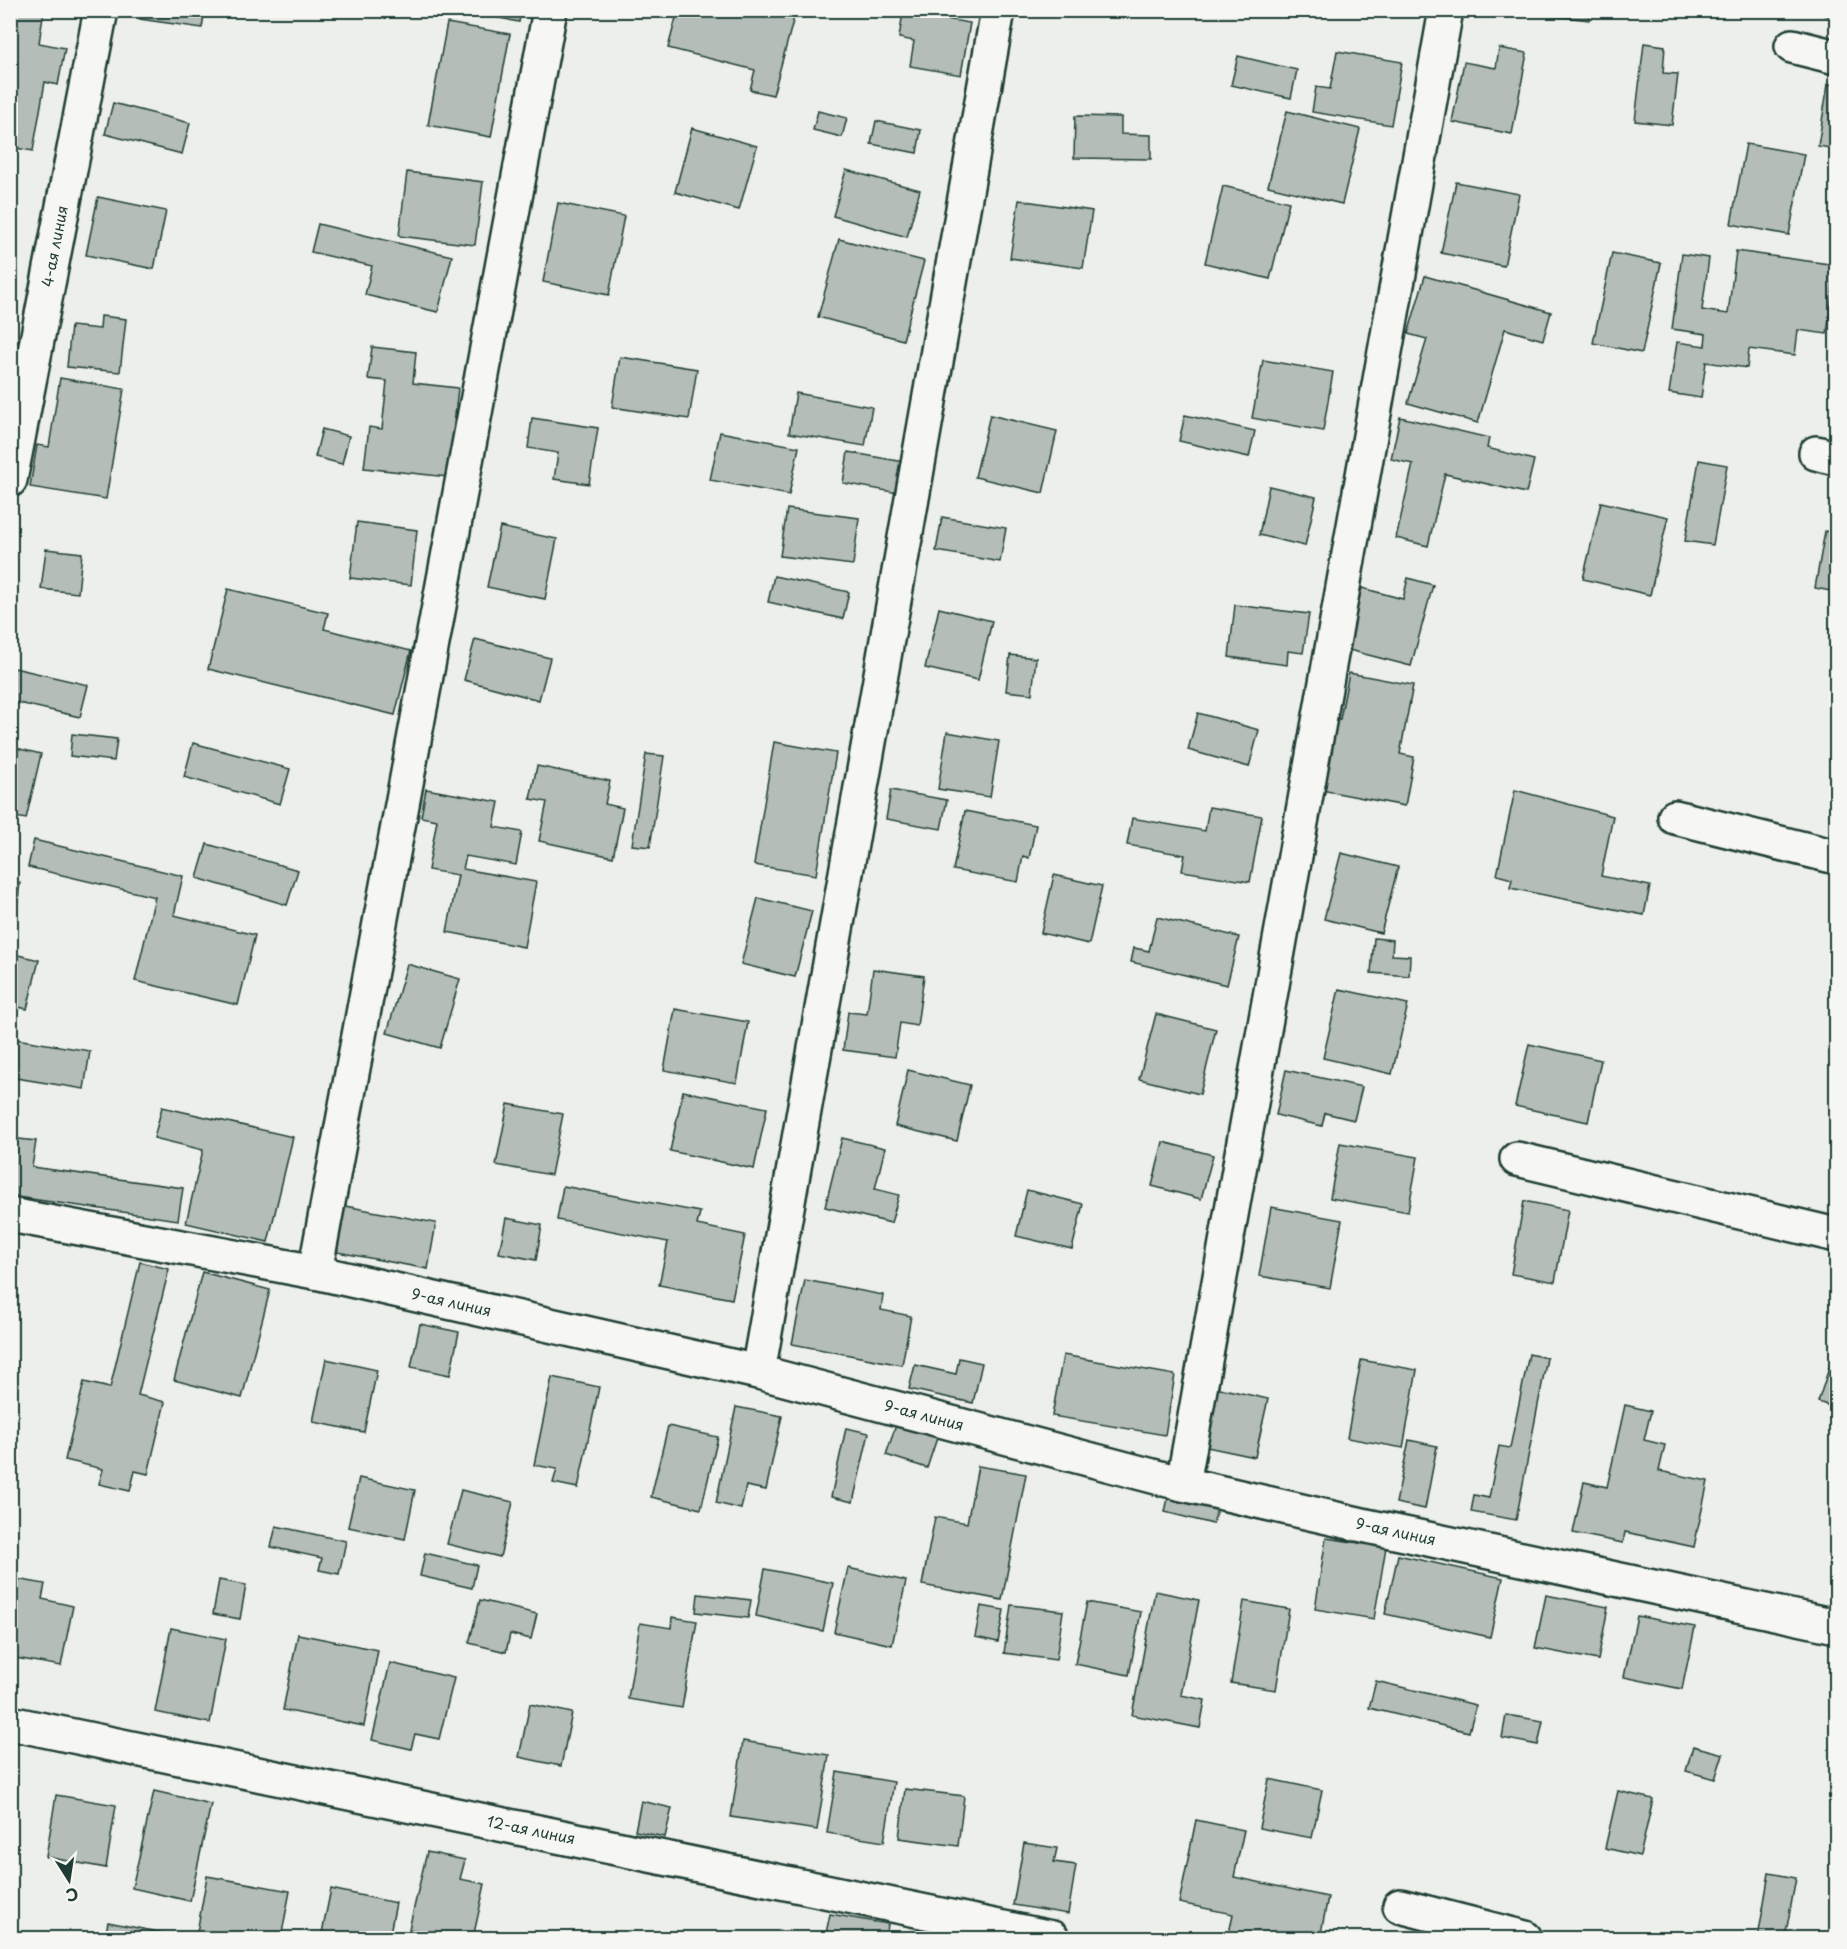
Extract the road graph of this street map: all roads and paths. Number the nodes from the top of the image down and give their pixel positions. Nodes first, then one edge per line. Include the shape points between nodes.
1 (101, 10) edge
2 (550, 10) edge
3 (998, 10) edge
4 (1446, 10) edge
5 (1792, 46) dead end
6 (1836, 57) edge
7 (10, 480) edge
8 (1675, 817) dead end
9 (1836, 857) edge
10 (1518, 1159) dead end
11 (10, 1215) edge
12 (1836, 1235) edge
13 (315, 1272) junction
14 (758, 1372) junction
15 (1183, 1484) junction
16 (1836, 1626) edge
17 (10, 1723) edge
18 (1400, 1906) dead end
19 (1052, 1938) edge
20 (1525, 1938) edge

1 - 7 street, 4-ая линия
2 - 13 street
3 - 14 street
4 - 15 street
5 - 6 street
8 - 9 street
10 - 12 street
11 - 13 street, 9-ая линия
13 - 14 street, 9-ая линия
14 - 15 street, 9-ая линия
15 - 16 street, 9-ая линия
17 - 19 street, 12-ая линия
18 - 20 street

